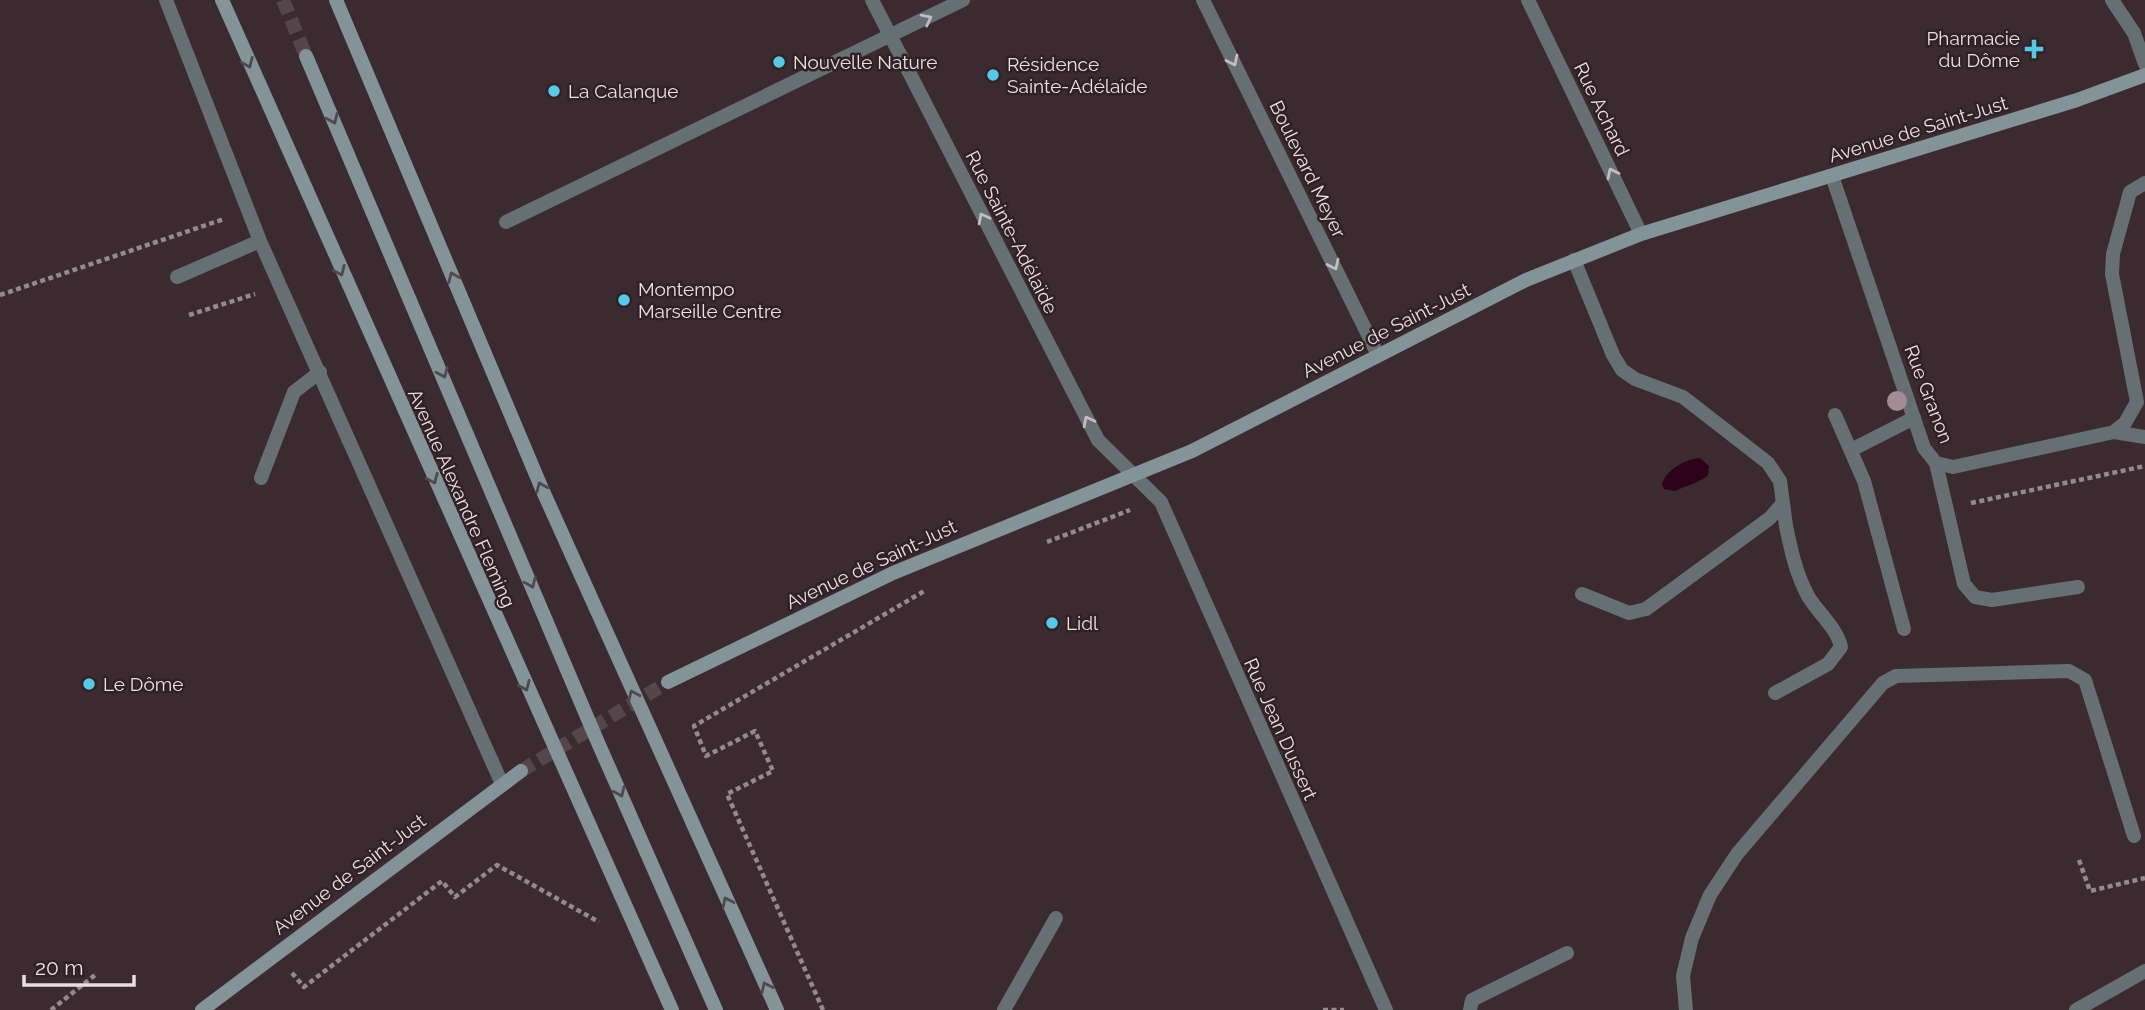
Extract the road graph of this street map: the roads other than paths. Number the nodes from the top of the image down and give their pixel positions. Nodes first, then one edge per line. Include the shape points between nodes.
1 (166, 0) edge
2 (222, 0) edge
3 (872, 0) edge
4 (963, 0) edge
5 (1203, 0) edge
6 (1528, 0) edge
7 (2112, 0) edge
8 (338, 2) edge
9 (890, 37) junction
10 (306, 56) tunnel mouth
11 (2145, 64) edge
12 (2145, 75) edge
13 (1832, 176) junction
14 (2145, 183) edge
15 (506, 222) dead end
16 (1642, 234) junction
17 (260, 241) junction
18 (1574, 260) junction
19 (177, 277) dead end
20 (1378, 355) junction
21 (320, 372) junction
22 (1835, 415) dead end
23 (1914, 418) junction
24 (2114, 432) junction
25 (2145, 437) edge
26 (1851, 450) junction
27 (1936, 463) junction
28 (1130, 473) junction
29 (261, 478) dead end
30 (1782, 503) junction
31 (2078, 587) dead end
32 (1582, 594) dead end
33 (1904, 629) dead end
34 (668, 682) tunnel mouth
35 (1775, 693) dead end
36 (522, 771) tunnel mouth
37 (502, 784) junction
38 (2134, 836) dead end
39 (1056, 918) dead end
40 (1567, 953) dead end
41 (2145, 971) edge
42 (212, 1007) edge
43 (672, 1010) edge
44 (716, 1010) edge
45 (777, 1010) edge
46 (1004, 1010) edge
47 (1386, 1010) edge
48 (1470, 1010) edge
49 (1686, 1010) edge
50 (2076, 1010) edge

1 - 17 street
2 -> 43 main road, Avenue Alexandre Fleming
3 - 9 street, Rue Sainte-Adélaïde
9 -> 4 street
5 -> 20 street, Boulevard Meyer
16 -> 6 street, Rue Achard
7 - 11 street via 2134,33
45 -> 8 main road via 541,488
9 - 15 street
28 -> 9 street, Rue Sainte-Adélaïde via 1098,440
10 -> 44 main road, Avenue Alexandre Fleming
12 - 13 main road, Avenue de Saint-Just
13 - 16 main road, Avenue de Saint-Just
13 - 23 street, Rue Granon
14 - 24 street via 2130,192 2113,254 2112,275 2137,402
16 - 18 main road, Avenue de Saint-Just
17 - 19 street
17 - 21 street
18 - 20 main road, Avenue de Saint-Just
18 - 30 street via 1622,370 1683,397 1768,463 1780,481
20 - 28 main road, Avenue de Saint-Just via 1192,451
21 - 29 street via 294,392
21 - 37 street
22 - 26 street
23 - 26 street
23 - 27 street, Rue Granon via 1924,448
24 - 25 street, Rue Granon
24 - 27 street, Rue Granon via 1953,467
26 - 33 street via 1864,481
27 - 31 street via 1964,584 1975,597 1992,600
28 - 34 main road, Avenue de Saint-Just via 893,573
28 - 47 street, Rue Jean Dussert via 1161,502
30 - 32 street via 1770,518 1646,609 1629,613
30 - 35 street via 1795,568 1807,593 1839,636 1841,647 1828,664
36 - 37 main road, Avenue de Saint-Just
37 - 42 main road, Avenue de Saint-Just via 275,954
38 - 49 street via 2085,680 2069,671 1896,676 1884,683 1746,844 1710,895 1682,975
39 - 46 street
40 - 48 street via 1472,1000
41 - 50 street

